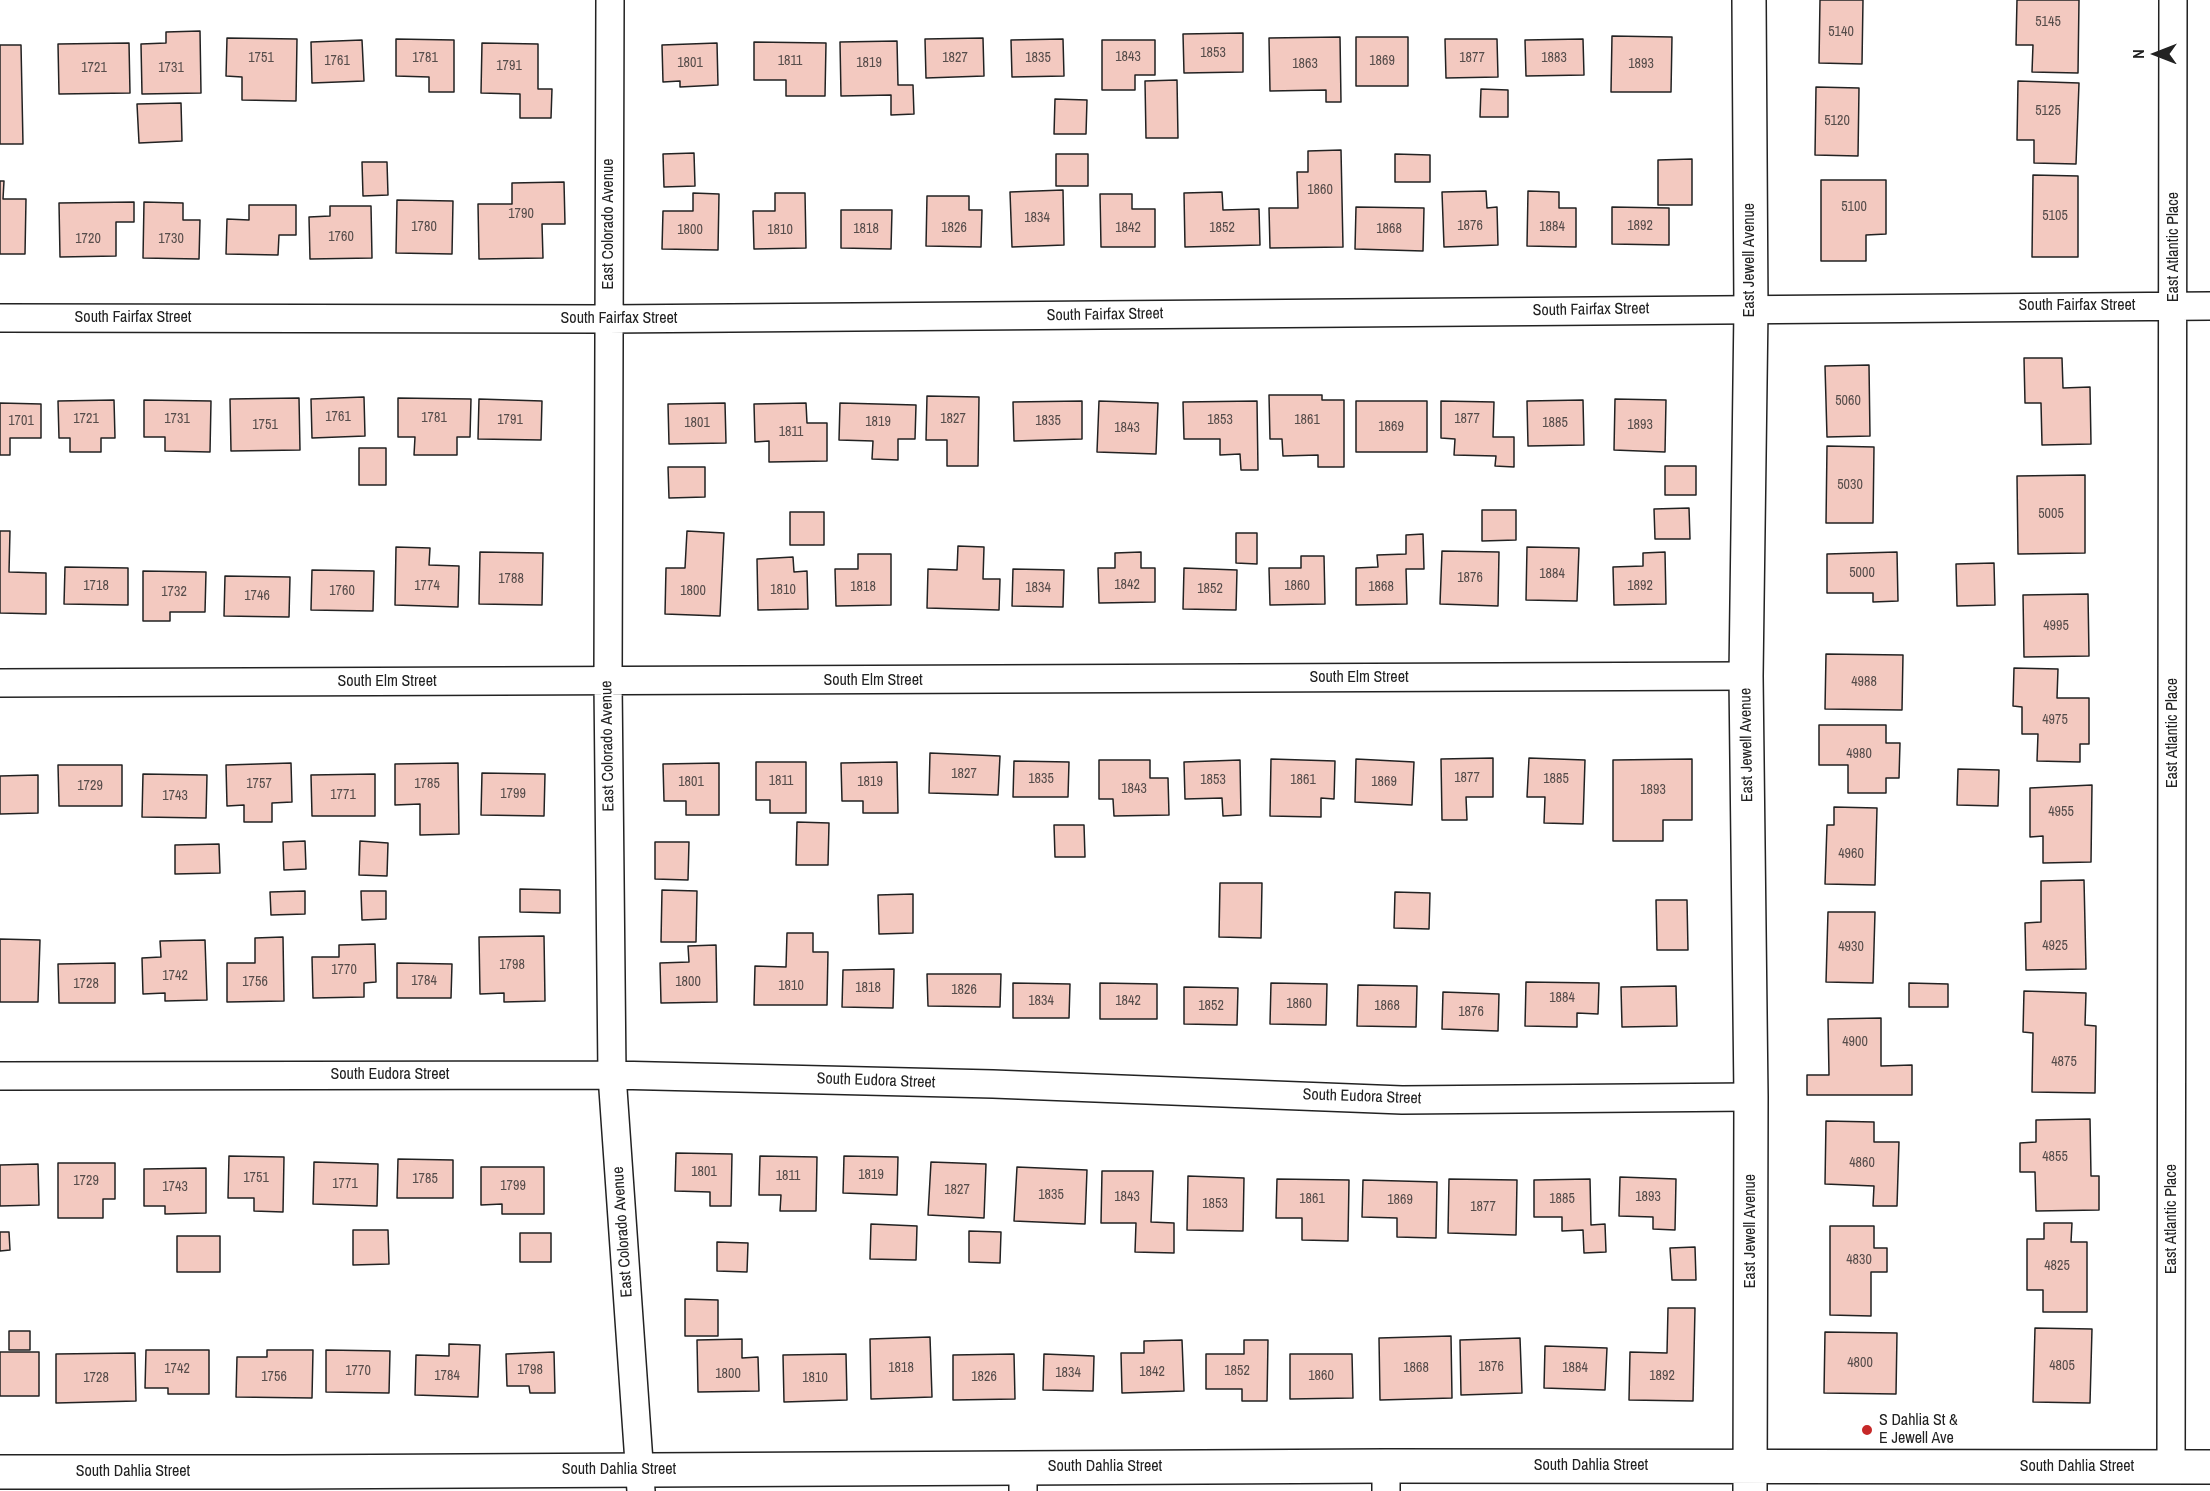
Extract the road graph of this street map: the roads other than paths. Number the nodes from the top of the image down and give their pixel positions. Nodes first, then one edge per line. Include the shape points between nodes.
1 (610, 0) edge
2 (1749, 0) edge
3 (2174, 0) edge
4 (2174, 306) junction
5 (2210, 306) edge
6 (1751, 309) junction
7 (0, 318) edge
8 (608, 319) junction
9 (1746, 676) junction
10 (608, 682) junction
11 (0, 683) edge
12 (612, 1075) junction
13 (0, 1076) edge
14 (1751, 1096) junction
15 (2171, 1467) junction
16 (2210, 1467) edge
17 (0, 1472) edge
18 (1386, 1478) edge
19 (1023, 1479) edge
20 (1750, 1479) edge
21 (641, 1480) edge
22 (283, 1482) edge

1 - 8 street, East Colorado Avenue
2 - 6 street, East Jewell Avenue
3 - 4 street, East Atlantic Place
4 - 5 street, South Fairfax Street
4 - 6 street, South Fairfax Street
4 - 15 street, East Atlantic Place
6 - 8 street, South Fairfax Street
6 - 9 street, East Jewell Avenue
7 - 8 street, South Fairfax Street
8 - 10 street, East Colorado Avenue
9 - 10 street, South Elm Street
9 - 14 street, East Jewell Avenue
10 - 11 street, South Elm Street
10 - 12 street, East Colorado Avenue
12 - 13 street, South Eudora Street
12 - 14 street, South Eudora Street via 993,1084 1401,1100
12 - 21 street, East Colorado Avenue
14 - 20 street, East Jewell Avenue
15 - 16 street, South Dahlia Street
15 - 20 street, South Dahlia Street
17 - 22 street, South Dahlia Street
18 - 19 street, South Dahlia Street
18 - 20 street, South Dahlia Street
19 - 21 street, South Dahlia Street
21 - 22 street, South Dahlia Street

